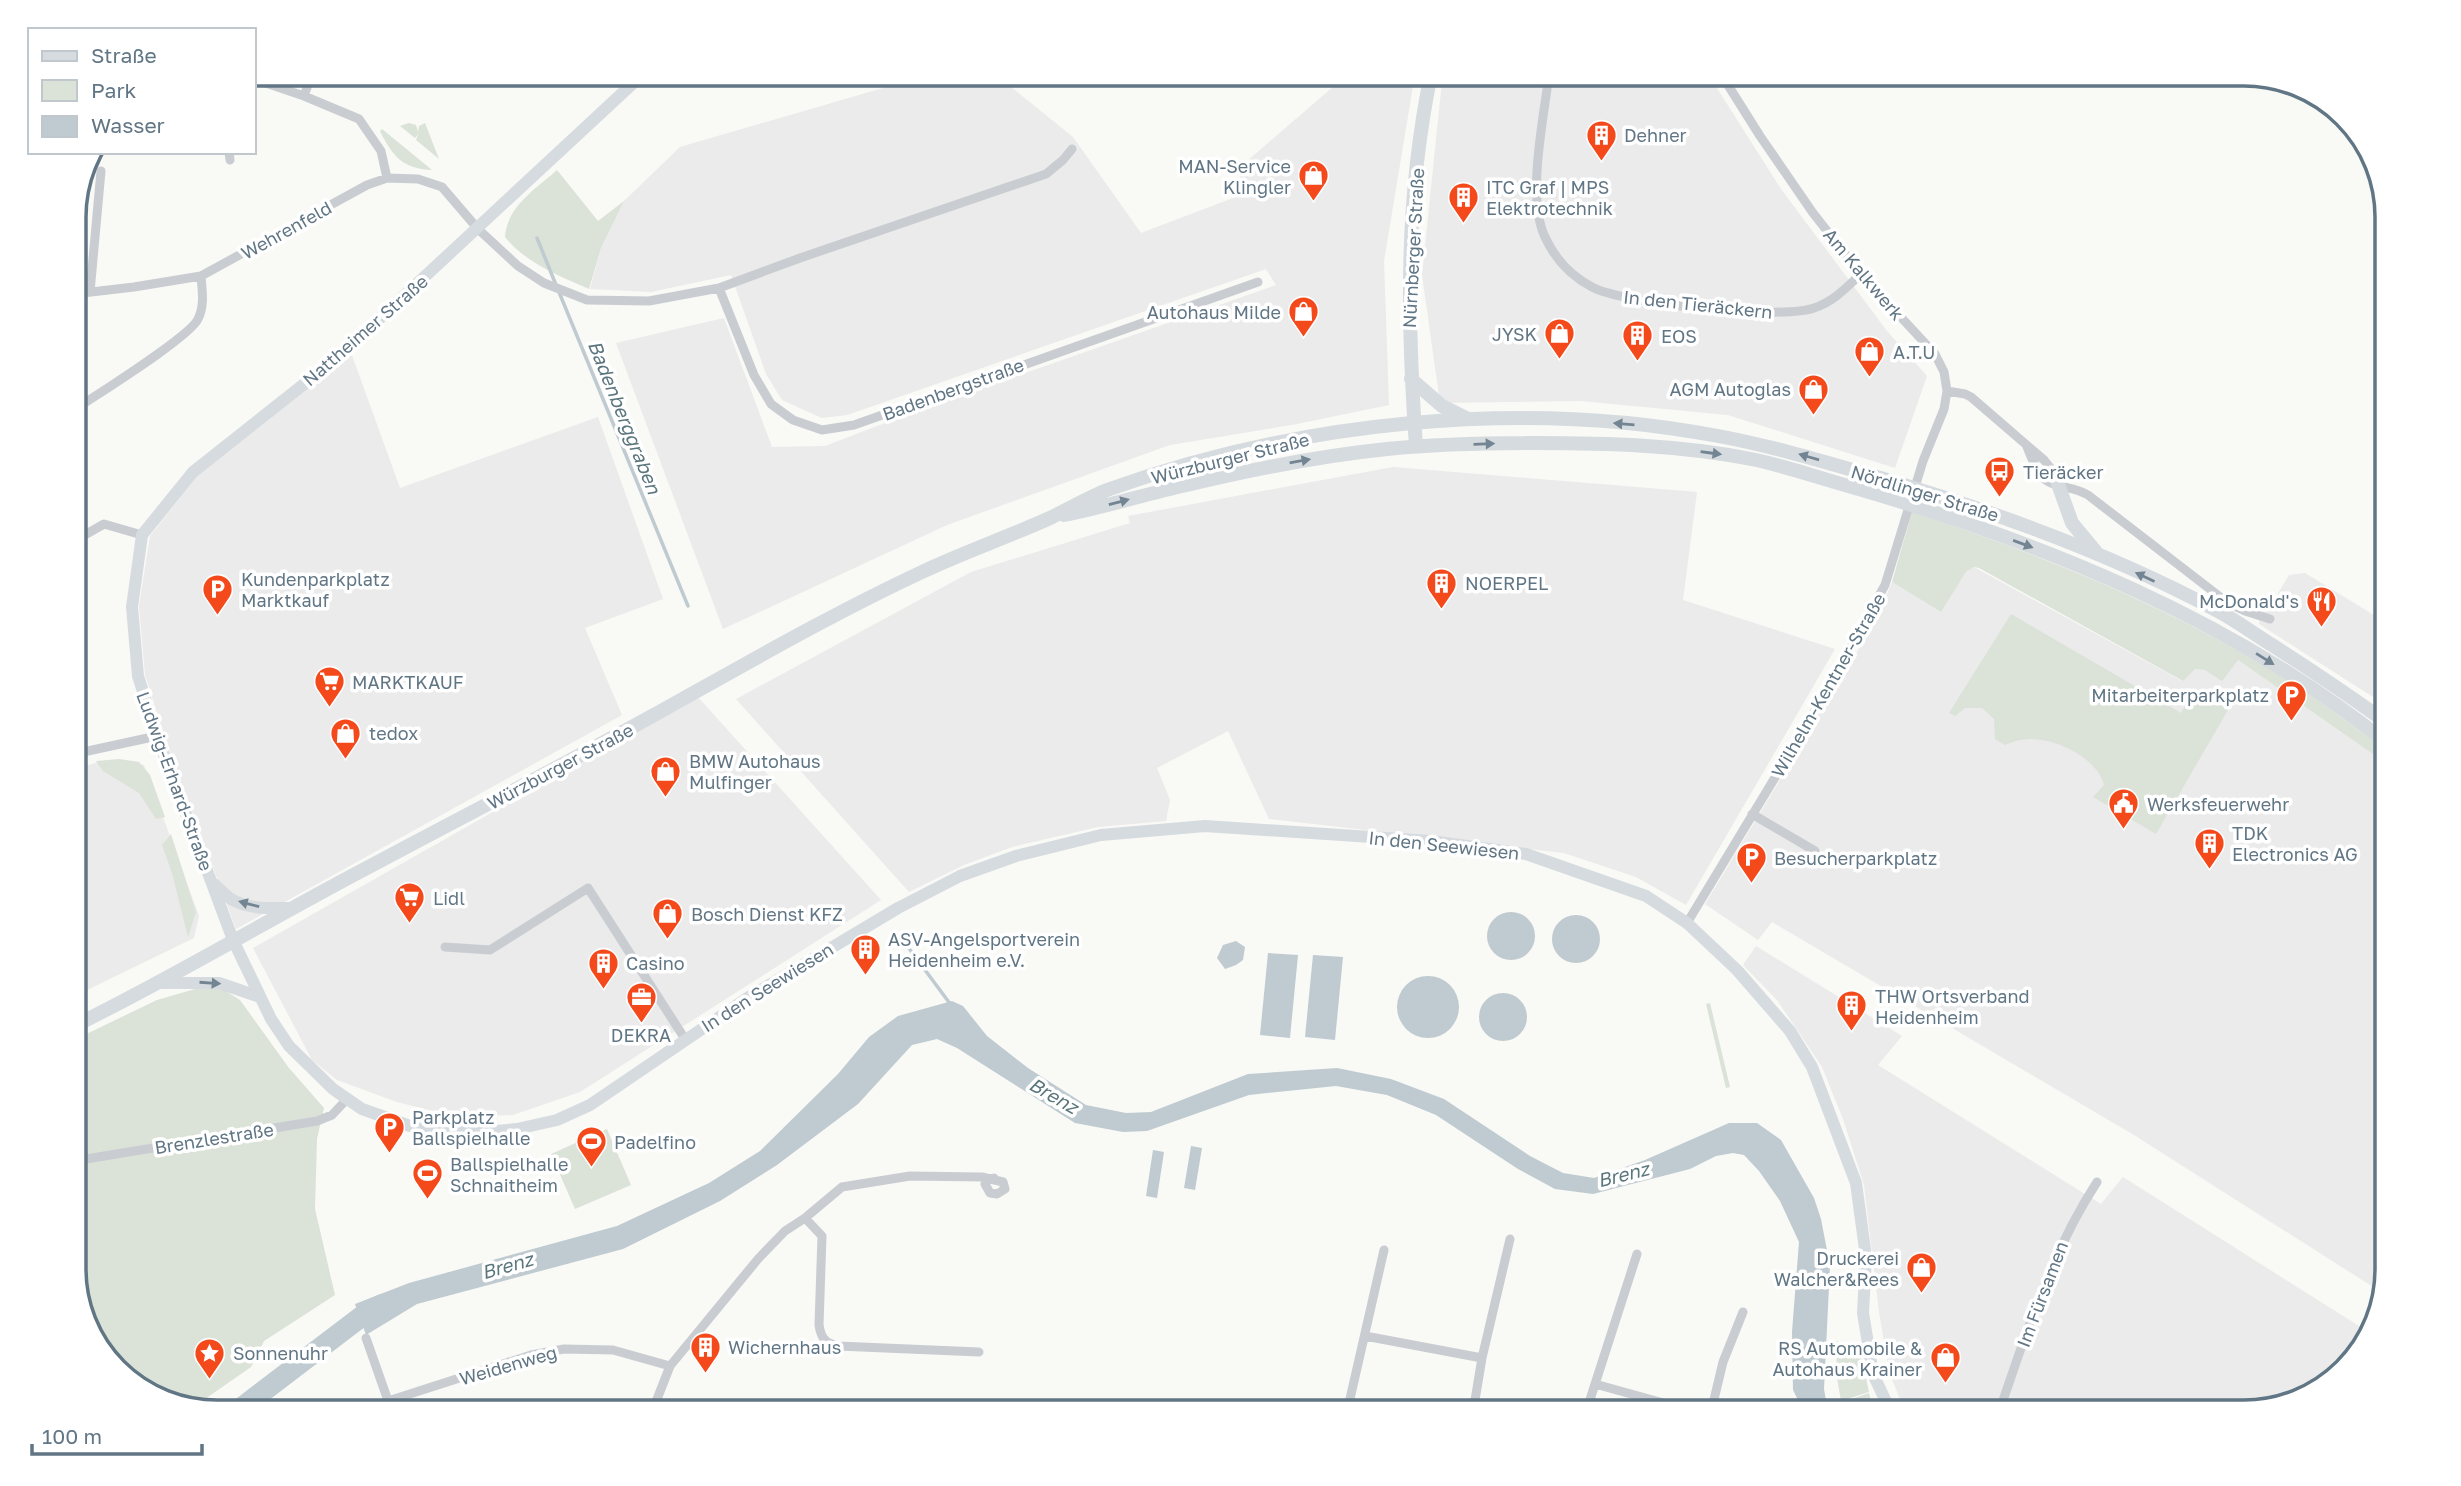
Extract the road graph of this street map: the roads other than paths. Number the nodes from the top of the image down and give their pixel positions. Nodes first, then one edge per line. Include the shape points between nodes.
1 (274, 86) edge
2 (307, 86) edge
3 (630, 86) edge
4 (1429, 86) edge
5 (1548, 86) edge
6 (1729, 86) edge
7 (303, 96) junction
8 (1072, 149) dead end
9 (101, 171) dead end
10 (387, 178) junction
11 (478, 229) junction
12 (1861, 274) junction
13 (201, 276) junction
14 (1258, 282) dead end
15 (719, 288) junction
16 (86, 292) edge
17 (90, 292) junction
18 (1411, 379) junction
19 (1947, 391) junction
20 (86, 402) edge
21 (1469, 419) junction
22 (1414, 424) junction
23 (1416, 446) junction
24 (2058, 484) junction
25 (1052, 517) junction
26 (86, 534) edge
27 (142, 535) junction
28 (2099, 556) junction
29 (2270, 620) dead end
30 (2375, 714) edge
31 (2375, 734) edge
32 (157, 736) junction
33 (86, 751) edge
34 (1752, 814) junction
35 (1815, 852) dead end
36 (211, 881) junction
37 (293, 908) junction
38 (1687, 923) junction
39 (233, 940) junction
40 (445, 947) dead end
41 (158, 983) junction
42 (260, 997) junction
43 (86, 1020) edge
44 (685, 1039) junction
45 (347, 1099) junction
46 (86, 1159) edge
47 (994, 1178) dead end
48 (2097, 1182) dead end
49 (806, 1218) junction
50 (1510, 1239) dead end
51 (1384, 1250) dead end
52 (1637, 1254) dead end
53 (1743, 1312) dead end
54 (1365, 1336) junction
55 (366, 1338) dead end
56 (979, 1352) dead end
57 (1482, 1358) junction
58 (670, 1366) junction
59 (1595, 1384) junction
60 (388, 1400) edge
61 (391, 1400) edge
62 (657, 1400) edge
63 (1350, 1400) edge
64 (1475, 1400) edge
65 (1590, 1400) edge
66 (1653, 1400) edge
67 (1714, 1400) edge
68 (1885, 1400) edge
69 (2003, 1400) edge

1 - 7 street
2 - 7 street
3 - 11 street, Nattheimer Straße
4 - 18 main road, Nürnberger Straße via 1409,246
5 - 12 street, In den Tieräckern via 1537,212 1556,257 1581,280 1629,299 1784,313 1822,305
6 - 12 street, Am Kalkwerk via 1791,182
7 - 10 street via 359,119 381,151
8 - 15 street via 1046,174
9 - 17 street
10 - 11 street, Wehrenfeld via 418,178 442,187
10 - 13 street, Wehrenfeld
11 - 15 street via 544,283 587,300 649,302
11 - 27 street, Nattheimer Straße via 337,358 193,472
12 - 19 street, Am Kalkwerk via 1935,354
13 - 17 street, Wehrenfeld
13 - 20 street via 203,305 197,322
14 - 15 street, Badenbergstraße via 854,425 822,430 793,420 771,404 754,375
16 - 17 street, Wehrenfeld
18 - 21 main road via 1442,406
18 - 22 main road, Nürnberger Straße
19 - 24 street via 1971,397 2027,447 2040,474
19 - 34 street, Wilhelm-Kentner-Straße via 1885,585
21 - 22 main road, Nördlinger Straße
28 -> 21 main road, Nördlinger Straße via 1942,496 1716,435 1588,420
22 - 23 main road, Nürnberger Straße
22 - 25 main road, Würzburger Straße via 1233,453 1114,488
25 -> 23 main road, Würzburger Straße via 1253,470
23 -> 31 main road, Nördlinger Straße via 1577,443 1673,448 1761,461 1891,498 2045,552 2207,624 2318,692
24 - 28 main road via 2072,523
24 - 29 street via 2088,495 2228,603
25 - 37 main road, Würzburger Straße via 857,604
26 - 27 street via 104,524
27 - 32 street, Ludwig-Erhard-Straße via 132,607 138,676
30 -> 28 main road, Nördlinger Straße via 2223,614
32 - 33 street
32 - 36 street, Ludwig-Erhard-Straße
34 - 35 street
34 - 38 street, Wilhelm-Kentner-Straße
37 -> 36 street via 264,908 232,900
36 - 39 street, Ludwig-Erhard-Straße
37 - 39 main road, Würzburger Straße
38 - 44 street, In den Seewiesen via 1646,896 1526,854 1430,841 1205,825 1101,835 1016,856 960,876 822,952
38 - 68 street, In den Seewiesen via 1766,1003 1812,1067 1856,1183 1866,1257 1863,1313 1873,1374
39 - 41 main road, Würzburger Straße
39 - 42 street, In den Seewiesen
40 - 44 street, In den Seewiesen via 489,950 588,888
41 -> 42 street via 219,983
41 - 43 main road, Würzburger Straße
42 - 45 street, In den Seewiesen via 289,1046
44 - 45 street, In den Seewiesen via 590,1105 557,1120 517,1129 486,1132 410,1126
45 - 46 street, Brenzlestraße via 332,1115 317,1121
47 - 49 street via 910,1176 842,1187
48 - 69 street, Im Fürsamen via 2058,1250
49 - 56 street via 822,1236 819,1325 827,1343
49 - 58 street via 785,1231 758,1259
50 - 57 street
51 - 54 street
52 - 59 street
53 - 67 street
54 - 57 street
54 - 63 street
55 - 60 street
57 - 64 street
58 - 61 street, Weidenweg via 613,1350 564,1349 531,1355
58 - 62 street
59 - 65 street
59 - 66 street

